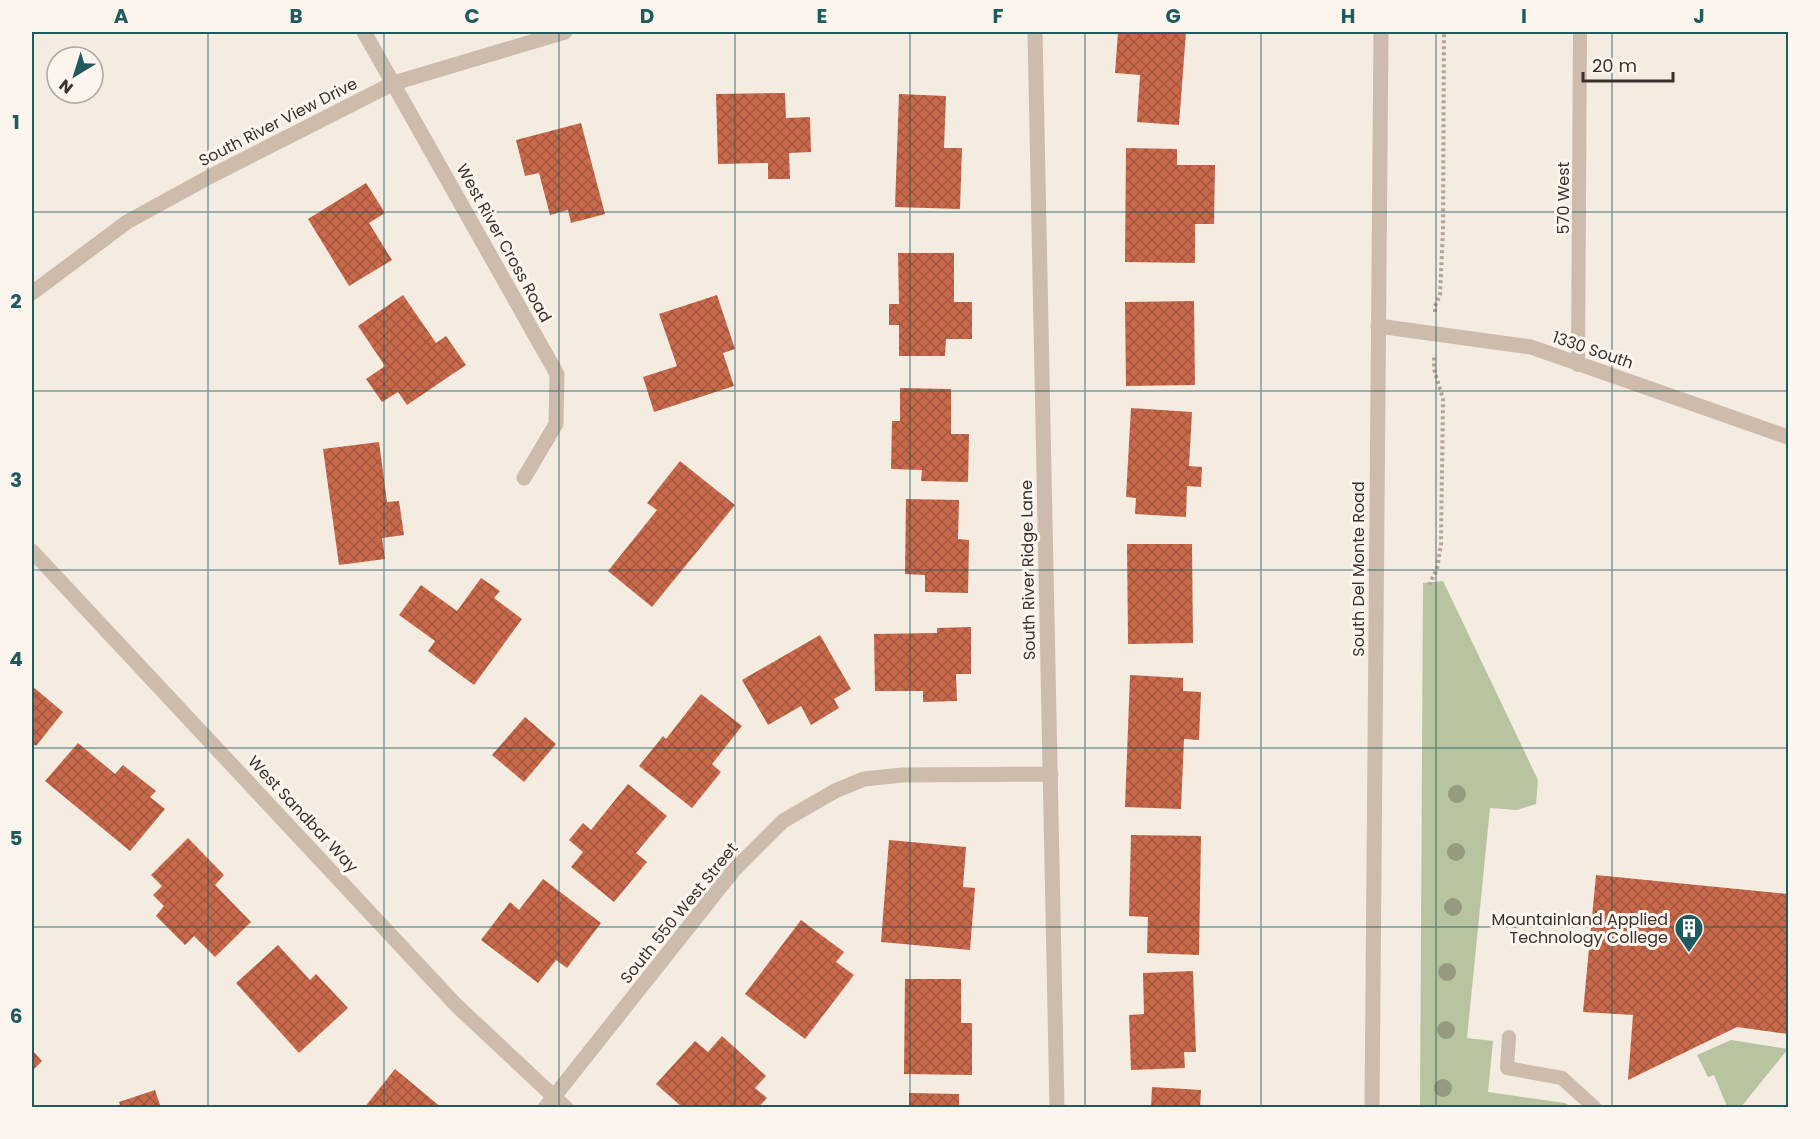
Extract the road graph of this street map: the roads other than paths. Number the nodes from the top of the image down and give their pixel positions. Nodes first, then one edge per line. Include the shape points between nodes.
1 (364, 32) edge
2 (565, 32) edge
3 (1035, 32) edge
4 (1381, 32) edge
5 (1581, 32) edge
6 (394, 83) junction
7 (32, 293) edge
8 (1378, 326) junction
9 (1578, 365) junction
10 (1788, 436) edge
11 (524, 478) dead end
12 (32, 550) edge
13 (1050, 774) junction
14 (1509, 1037) dead end
15 (550, 1102) edge
16 (566, 1107) edge
17 (1057, 1107) edge
18 (1371, 1107) edge
19 (1595, 1107) edge

1 - 6 street, West River Cross Road
2 - 6 street, South River View Drive
3 - 13 street, South River Ridge Lane
4 - 8 street, South Del Monte Road
5 - 9 lane, 570 West
6 - 7 street, South River View Drive via 127,222
6 - 11 street, West River Cross Road via 557,374 556,424
8 - 9 street, 1330 South via 1531,347
8 - 18 street, South Del Monte Road
9 - 10 street, 1330 South
12 - 15 street, West Sandbar Way
13 - 15 street, South 550 West Street via 864,779 783,821 733,871
13 - 17 street, South River Ridge Lane
14 - 19 lane via 1507,1068 1562,1078
15 - 16 street, West Sandbar Way

